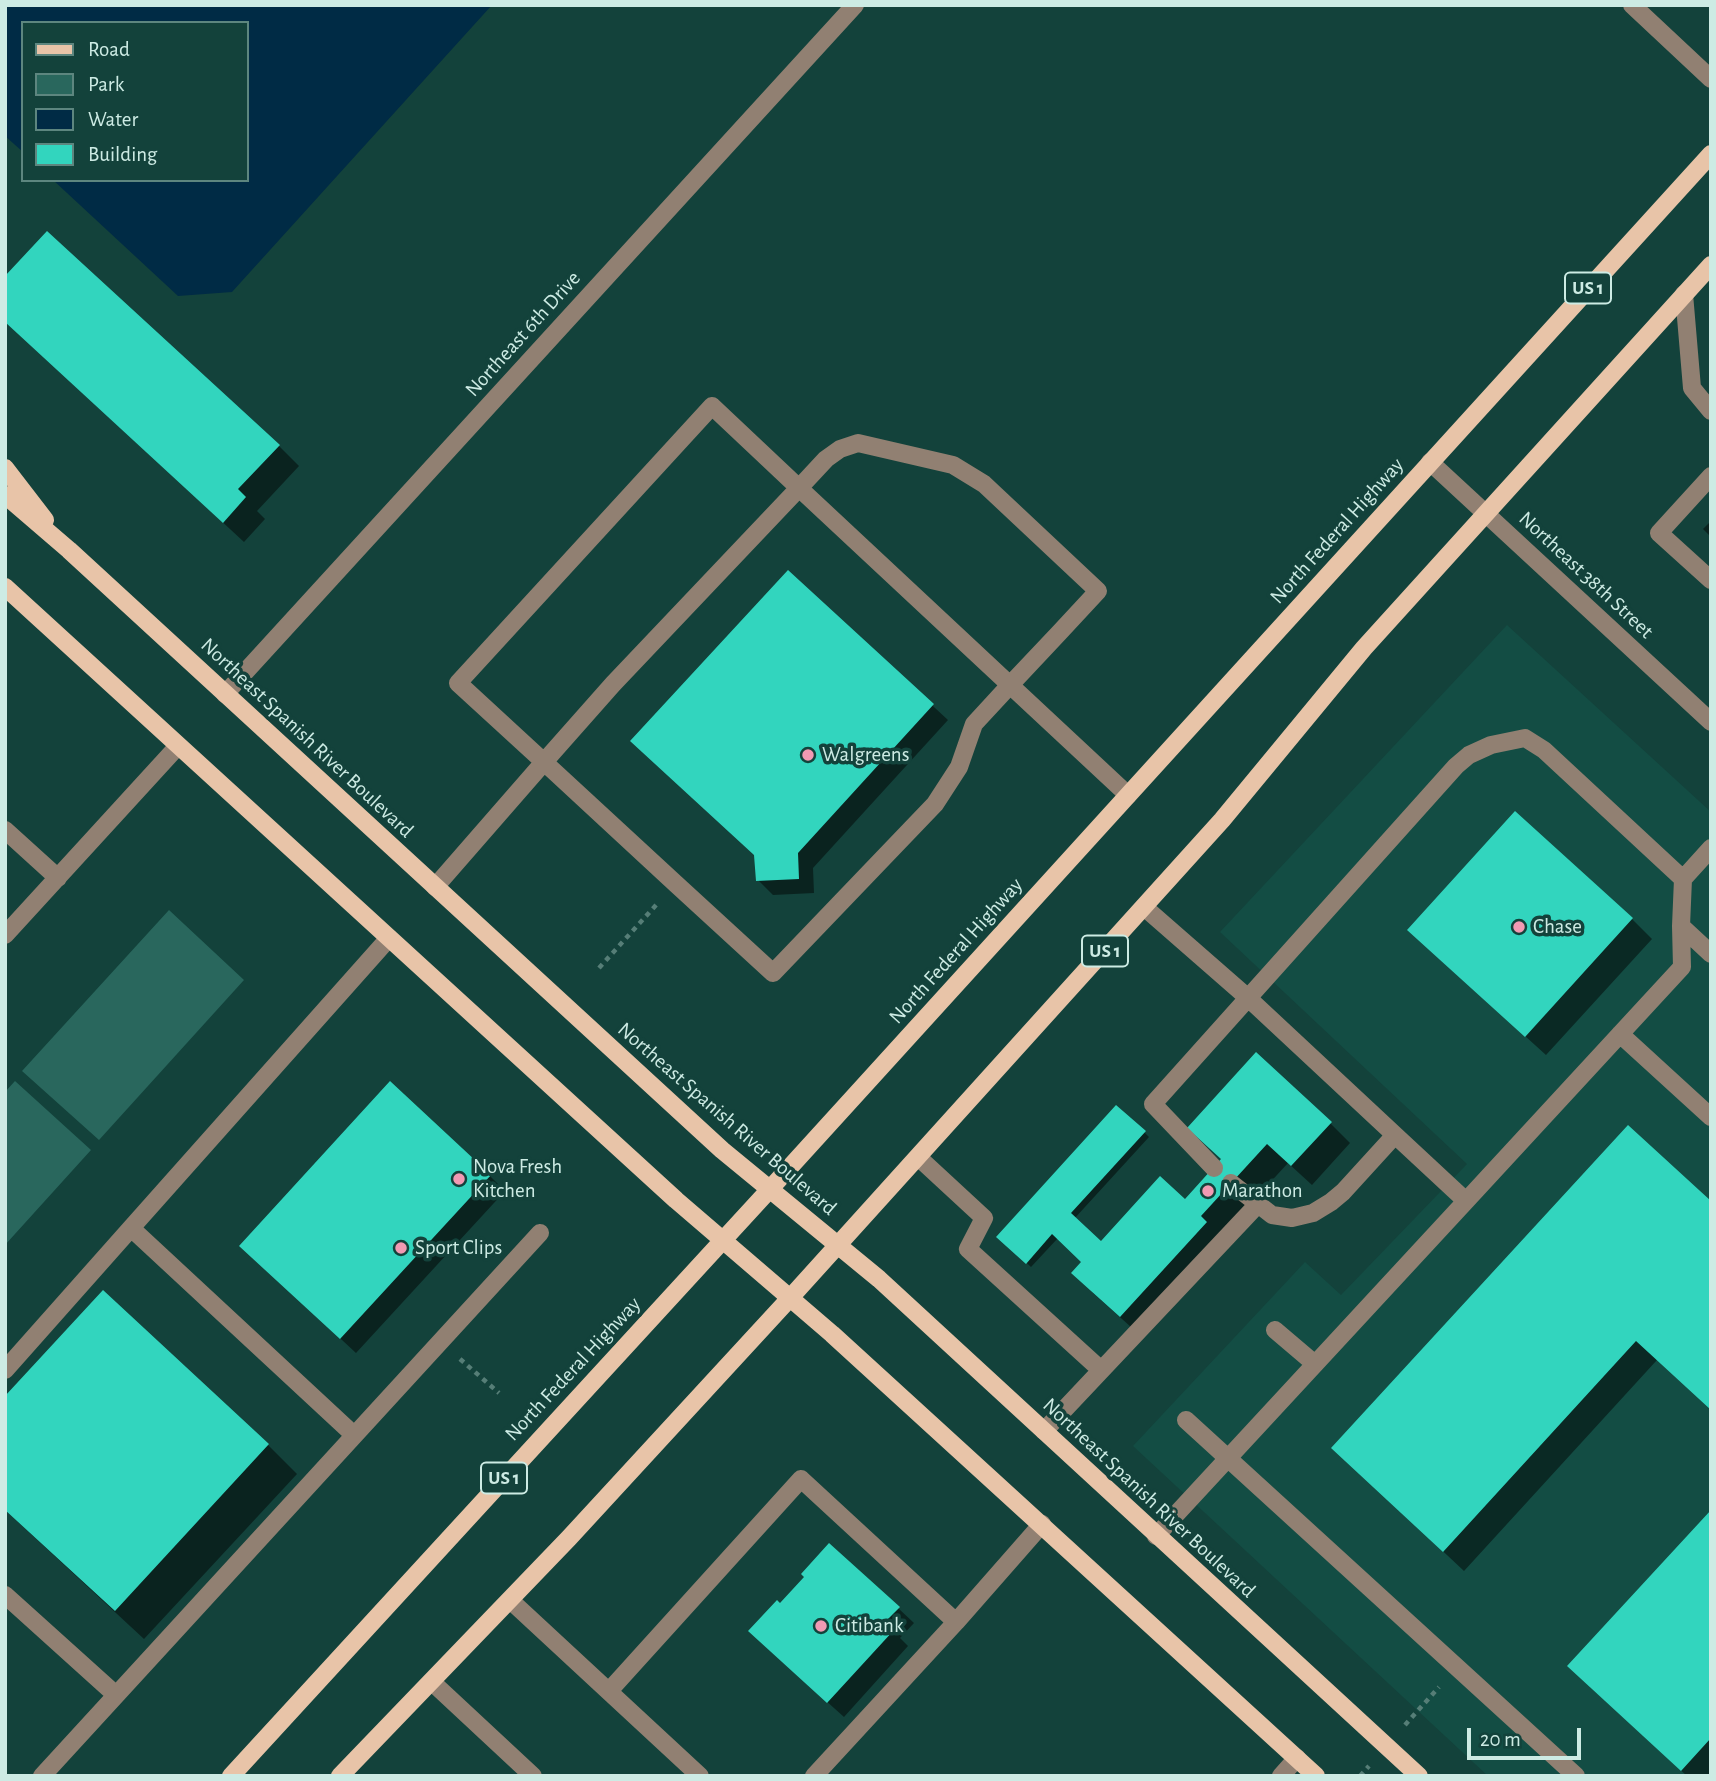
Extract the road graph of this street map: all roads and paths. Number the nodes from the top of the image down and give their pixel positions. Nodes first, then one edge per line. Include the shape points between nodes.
1 (855, 5) edge
2 (1632, 5) edge
3 (1711, 79) edge
4 (1711, 154) edge
5 (1711, 265) edge
6 (1684, 294) junction
7 (1711, 411) edge
8 (1430, 462) junction
9 (5, 468) edge
10 (1711, 477) edge
11 (799, 488) junction
12 (5, 495) edge
13 (5, 510) edge
14 (1486, 512) junction
15 (69, 550) junction
16 (1711, 580) edge
17 (5, 587) edge
18 (1010, 685) junction
19 (225, 694) junction
20 (1711, 722) edge
21 (178, 746) junction
22 (544, 762) junction
23 (1128, 795) junction
24 (5, 830) edge
25 (1711, 848) edge
26 (58, 878) junction
27 (1683, 879) junction
28 (676, 884) junction
29 (435, 887) junction
30 (1144, 907) junction
31 (1681, 926) junction
32 (5, 934) edge
33 (389, 938) junction
34 (1711, 954) edge
35 (599, 968) dead end
36 (1247, 997) junction
37 (1620, 1034) junction
38 (1711, 1117) edge
39 (1395, 1135) junction
40 (918, 1157) junction
41 (1214, 1168) dead end
42 (1231, 1183) dead end
43 (770, 1189) junction
44 (1466, 1201) junction
45 (1259, 1203) junction
46 (131, 1228) junction
47 (540, 1233) dead end
48 (722, 1240) junction
49 (837, 1245) junction
50 (790, 1298) junction
51 (1275, 1330) dead end
52 (441, 1341) junction
53 (1315, 1364) junction
54 (5, 1370) edge
55 (1101, 1370) junction
56 (499, 1393) dead end
57 (1186, 1420) dead end
58 (1044, 1432) junction
59 (354, 1435) junction
60 (1227, 1459) junction
61 (1042, 1524) junction
62 (1156, 1536) junction
63 (5, 1595) edge
64 (510, 1600) junction
65 (956, 1622) junction
66 (1457, 1668) junction
67 (432, 1682) junction
68 (609, 1691) junction
69 (116, 1695) junction
70 (1403, 1728) dead end
71 (1297, 1758) junction
72 (1370, 1764) dead end
73 (42, 1776) edge
74 (231, 1776) edge
75 (340, 1776) edge
76 (533, 1776) edge
77 (700, 1776) edge
78 (814, 1776) edge
79 (1281, 1776) edge
80 (1316, 1776) edge
81 (1360, 1776) edge
82 (1419, 1776) edge
83 (1576, 1776) edge

1 - 19 street, Northeast 6th Drive
2 - 3 street
4 - 8 main road, North Federal Highway / US 1
5 - 6 main road, US 1
6 - 7 street via 1692,388
6 - 14 main road, US 1
8 - 14 street, Northeast 38th Street
8 - 23 main road, North Federal Highway / US 1
9 - 15 main road
10 - 16 street via 1660,533
11 - 18 street
11 - 18 street via 826,459 858,443 953,465 984,484 1098,591
11 - 22 street
11 - 22 street via 712,406 458,683
12 - 15 main road, Northeast Spanish River Boulevard
13 - 15 main road
14 - 20 street, Northeast 38th Street
14 - 30 main road, US 1
15 - 19 main road, Northeast Spanish River Boulevard
17 - 21 main road
18 - 23 street
18 - 28 street via 974,724 959,767 935,804 773,973
19 - 29 main road, Northeast Spanish River Boulevard
21 - 26 street
21 - 33 main road
22 - 28 street
22 - 29 street
23 - 43 main road, North Federal Highway / US 1
24 - 26 street
25 - 27 street
26 - 32 street
27 - 31 street
27 - 36 street via 1544,750 1525,738 1501,742 1469,755 1456,766
28 - 35 path
29 - 43 main road, Northeast Spanish River Boulevard
30 - 36 street
30 - 40 main road, US 1
31 - 34 street
31 - 37 street via 1682,967
33 - 46 street
33 - 48 main road
36 - 39 street
36 - 41 street via 1153,1104
37 - 38 street
37 - 44 street
39 - 44 street
39 - 45 street via 1343,1192 1313,1213 1292,1218 1272,1215
40 - 49 main road, US 1
40 - 55 street via 984,1218 968,1249
42 - 45 street
43 - 48 main road, North Federal Highway / US 1
43 - 49 main road, Northeast Spanish River Boulevard
44 - 53 street
45 - 55 street
46 - 54 street
46 - 59 street
47 - 52 street
48 - 50 main road
48 - 74 main road, North Federal Highway / US 1
49 - 50 main road, US 1
49 - 58 main road, Northeast Spanish River Boulevard
50 - 61 main road
50 - 64 main road, US 1
51 - 53 street
52 - 56 path
52 - 59 street
53 - 60 street
55 - 58 street
57 - 60 street
58 - 62 main road, Northeast Spanish River Boulevard
59 - 69 street
60 - 62 street
60 - 66 street
61 - 65 street
61 - 71 main road
62 - 82 main road, Northeast Spanish River Boulevard
63 - 69 street
64 - 67 main road, US 1
64 - 68 street
65 - 68 street via 801,1479
65 - 78 street
66 - 70 path
66 - 83 street
67 - 75 main road, US 1
67 - 76 street
68 - 77 street
69 - 73 street
71 - 79 street
71 - 80 main road
72 - 81 path

